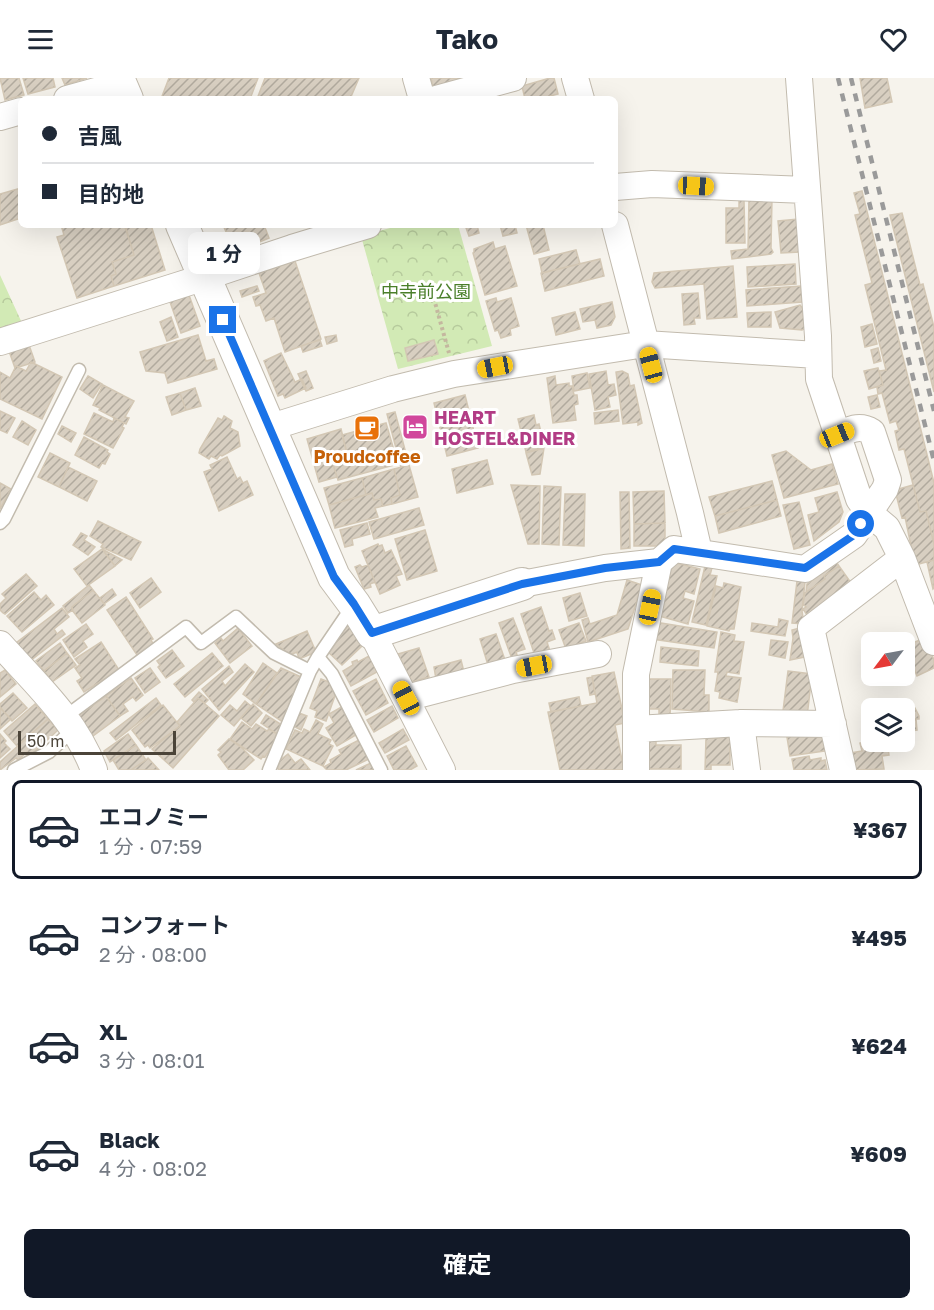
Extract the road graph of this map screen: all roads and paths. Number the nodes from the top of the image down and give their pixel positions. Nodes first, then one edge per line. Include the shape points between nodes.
1 (416, 78) edge
2 (513, 78) edge
3 (575, 78) edge
4 (799, 78) edge
5 (122, 87) edge
6 (81, 96) edge
7 (421, 96) edge
8 (447, 96) edge
9 (580, 96) edge
10 (18, 112) edge
11 (0, 117) edge
12 (618, 187) edge
13 (806, 190) junction
14 (183, 228) edge
15 (358, 228) edge
16 (616, 228) edge
17 (205, 277) junction
18 (429, 281) dead end
19 (0, 342) edge
20 (645, 344) junction
21 (817, 355) junction
22 (79, 370) dead end
23 (454, 374) junction
24 (268, 428) junction
25 (868, 512) junction
26 (0, 523) edge
27 (699, 552) junction
28 (902, 558) junction
29 (659, 562) junction
30 (522, 584) joint
31 (354, 604) junction
32 (372, 633) junction
33 (934, 642) edge
34 (0, 644) edge
35 (598, 654) dead end
36 (318, 657) junction
37 (310, 671) junction
38 (406, 698) junction
39 (69, 723) junction
40 (741, 723) junction
41 (833, 724) junction
42 (636, 729) junction
43 (14, 770) edge
44 (94, 770) edge
45 (269, 770) edge
46 (381, 770) edge
47 (442, 770) edge
48 (636, 770) edge
49 (747, 770) edge
50 (843, 770) edge

1 - 7 street
2 - 8 street
3 - 9 street
4 - 13 street
5 - 6 street
10 - 11 street
12 - 13 street via 652,184
13 - 21 street
14 - 17 street
15 - 17 street
16 - 20 street
17 - 19 street
17 - 24 street
18 - 23 path
20 - 21 street
20 - 23 street
20 - 27 street
21 - 25 street via 819,379 837,435 859,499
22 - 26 lane
23 - 24 street
24 - 31 street via 334,577
25 - 27 street via 854,535 805,568
25 - 28 street via 887,528
27 - 29 street via 674,549
28 - 33 street
28 - 41 street via 811,628
29 - 30 street
29 - 42 street via 636,674
30 - 32 street
31 - 32 street
31 - 36 lane
32 - 38 street
34 - 39 street
35 - 38 street via 513,670
36 - 37 lane
36 - 46 lane via 332,675
37 - 39 lane via 274,653 236,617 201,643 186,627
37 - 45 lane
38 - 47 street
39 - 43 lane via 49,752
39 - 44 street
40 - 41 street
40 - 42 street
40 - 49 street
41 - 50 street
42 - 48 street

